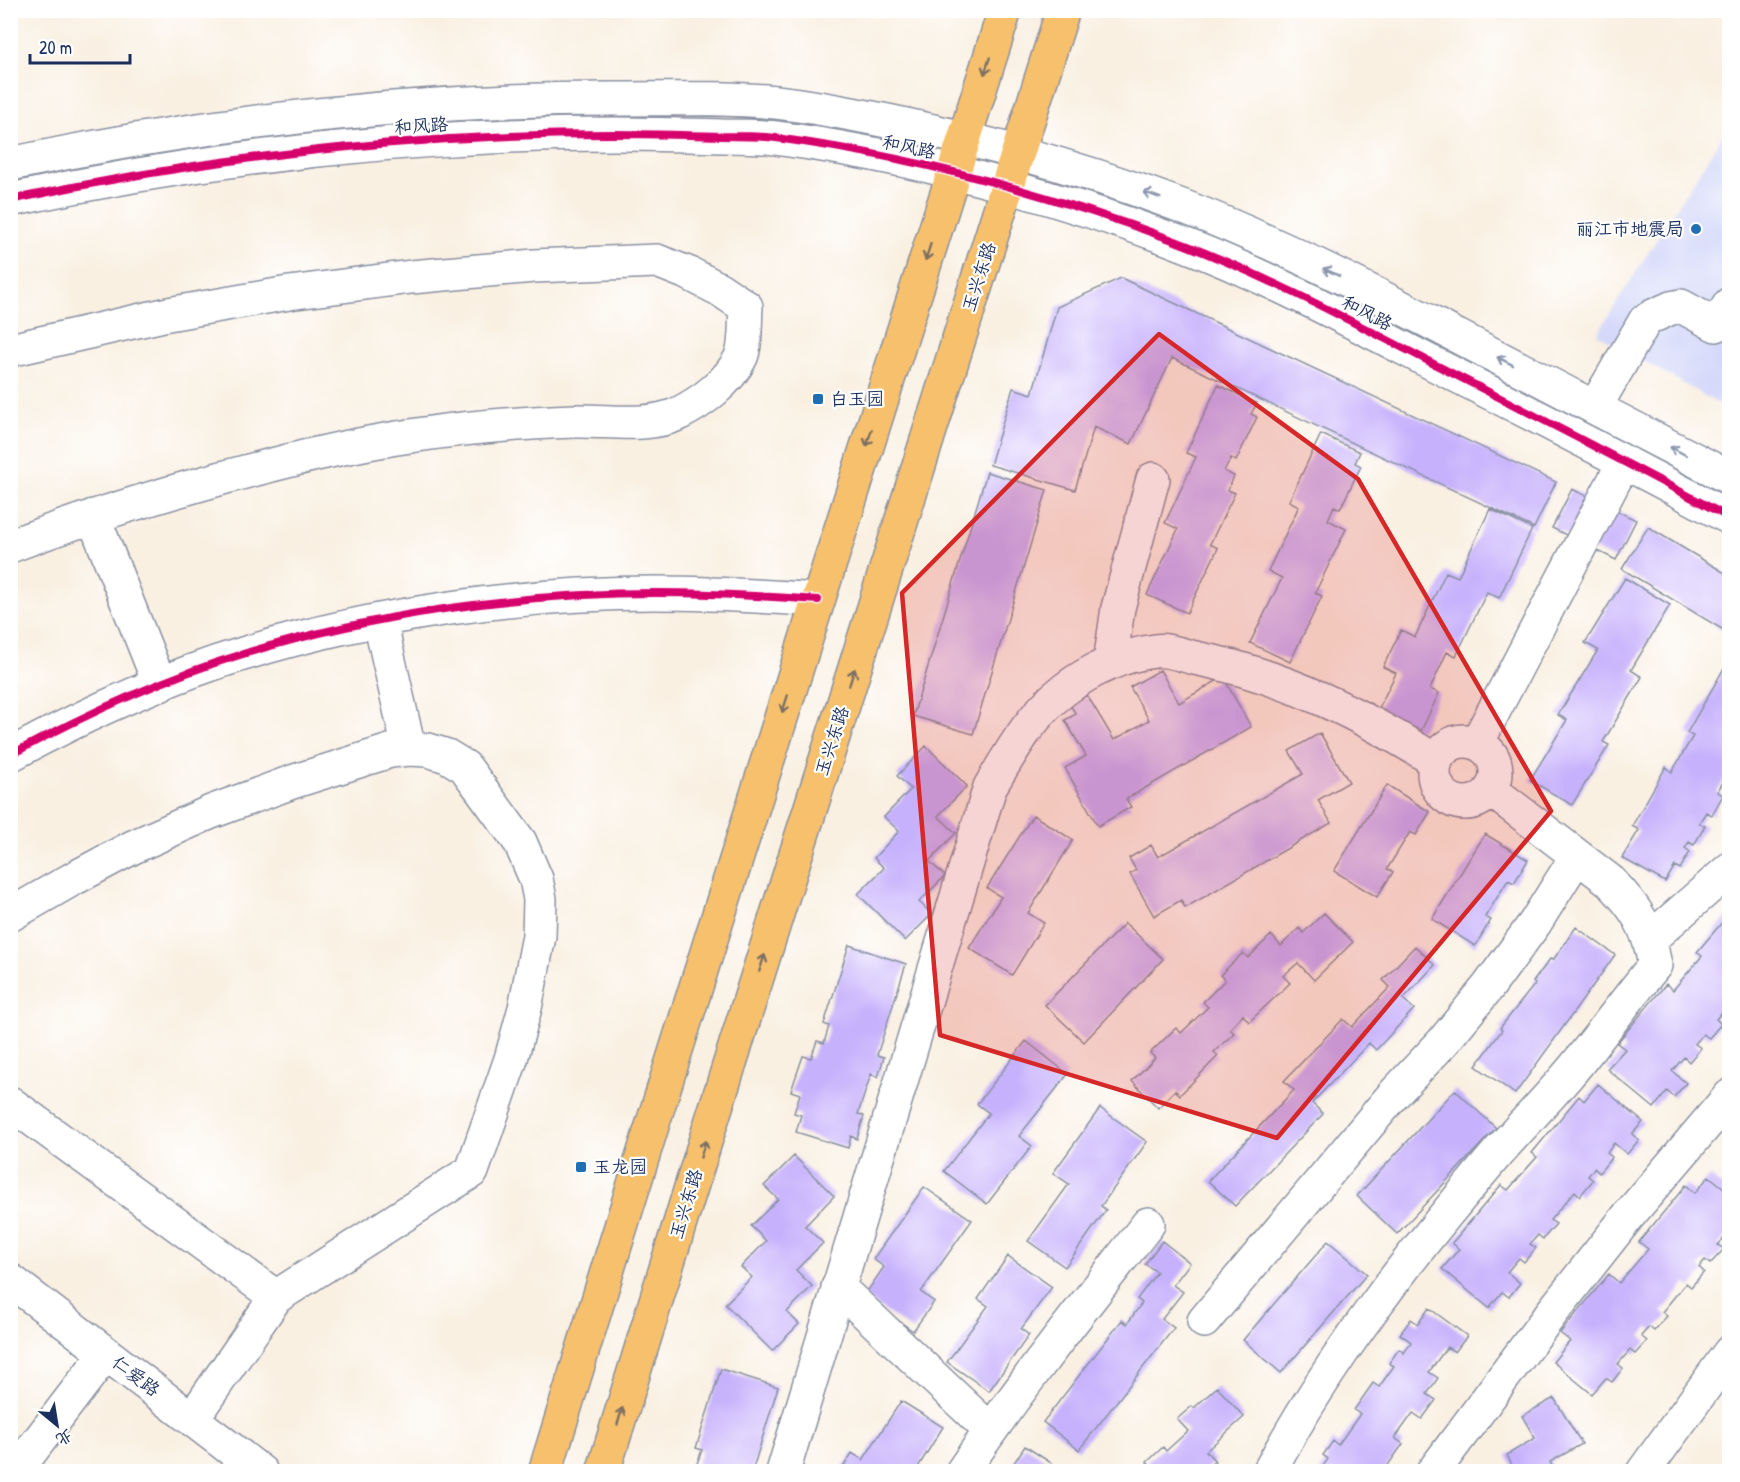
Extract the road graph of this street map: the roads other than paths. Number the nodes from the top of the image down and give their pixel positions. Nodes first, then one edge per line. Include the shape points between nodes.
1 (1005, 10) edge
2 (1063, 10) edge
3 (964, 138) junction
4 (1018, 152) junction
5 (10, 164) edge
6 (954, 172) junction
7 (1008, 186) junction
8 (10, 200) edge
9 (1730, 304) edge
10 (10, 350) edge
11 (1595, 407) junction
12 (1624, 462) junction
13 (1730, 478) edge
14 (1153, 479) dead end
15 (93, 516) junction
16 (1730, 518) edge
17 (10, 546) edge
18 (818, 600) junction
19 (380, 621) junction
20 (1110, 663) junction
21 (160, 685) junction
22 (1477, 743) junction
23 (409, 749) junction
24 (10, 755) edge
25 (1436, 761) junction
26 (1491, 790) junction
27 (1577, 856) junction
28 (1730, 869) edge
29 (10, 915) edge
30 (1650, 939) junction
31 (1730, 1096) edge
32 (10, 1103) edge
33 (1148, 1224) dead end
34 (10, 1280) edge
35 (838, 1287) junction
36 (276, 1297) junction
37 (1204, 1321) dead end
38 (1730, 1352) edge
39 (106, 1353) junction
40 (192, 1419) junction
41 (990, 1430) junction
42 (15, 1472) edge
43 (261, 1472) edge
44 (545, 1472) edge
45 (603, 1472) edge
46 (783, 1472) edge
47 (962, 1472) edge
48 (1269, 1472) edge
49 (1433, 1472) edge
50 (1643, 1472) edge

1 -> 3 main road
2 - 4 main road, 玉兴东路
3 - 4 street, 和风路
3 - 5 street, 和风路 via 775,102 579,99 482,102 284,118 88,147
3 - 6 main road
4 - 7 main road, 玉兴东路
11 -> 4 street, 和风路 via 1277,246 1188,208
6 - 7 street, 和风路
6 - 8 street, 和风路 via 771,137 579,134 407,142 288,153 95,182
6 -> 18 main road
7 - 12 street, 和风路 via 1175,241 1263,278
45 -> 7 main road, 玉兴东路
9 - 11 street via 1716,325 1681,306 1645,321
10 - 15 street via 168,314 289,293 534,266 657,261 690,274 746,307 742,356 728,375 694,405 657,421 497,426 349,446
13 -> 11 street, 和风路
12 - 16 street, 和风路
12 - 22 street
14 - 20 street via 1118,608
15 - 17 street
15 - 21 street
18 - 19 street via 653,593 570,596
18 -> 44 main road
19 - 21 street via 243,654
19 - 23 street
20 - 25 street via 1158,650 1250,672 1344,708
20 - 35 street via 1063,690 1041,711 990,786
21 - 24 street
22 - 25 street via 1452,743
22 - 26 street via 1488,750 1497,771
23 - 29 street via 390,751 292,782 212,812 133,847
23 - 36 street via 428,750 465,766 529,860 540,899 525,1008 512,1059 472,1171
25 - 26 street via 1437,786 1456,802 1469,803
26 - 27 street
27 - 30 street via 1626,897
27 - 37 street via 1488,987
28 - 30 street
30 - 48 street via 1654,965 1573,1069 1419,1249 1305,1408
31 - 49 street via 1550,1315
32 - 36 street
33 - 41 street
34 - 39 street, 仁爱路
35 - 41 street
35 - 46 street
36 - 40 street
38 - 50 street
39 - 40 street, 仁爱路
39 - 42 street
40 - 43 street, 仁爱路
41 - 47 street

